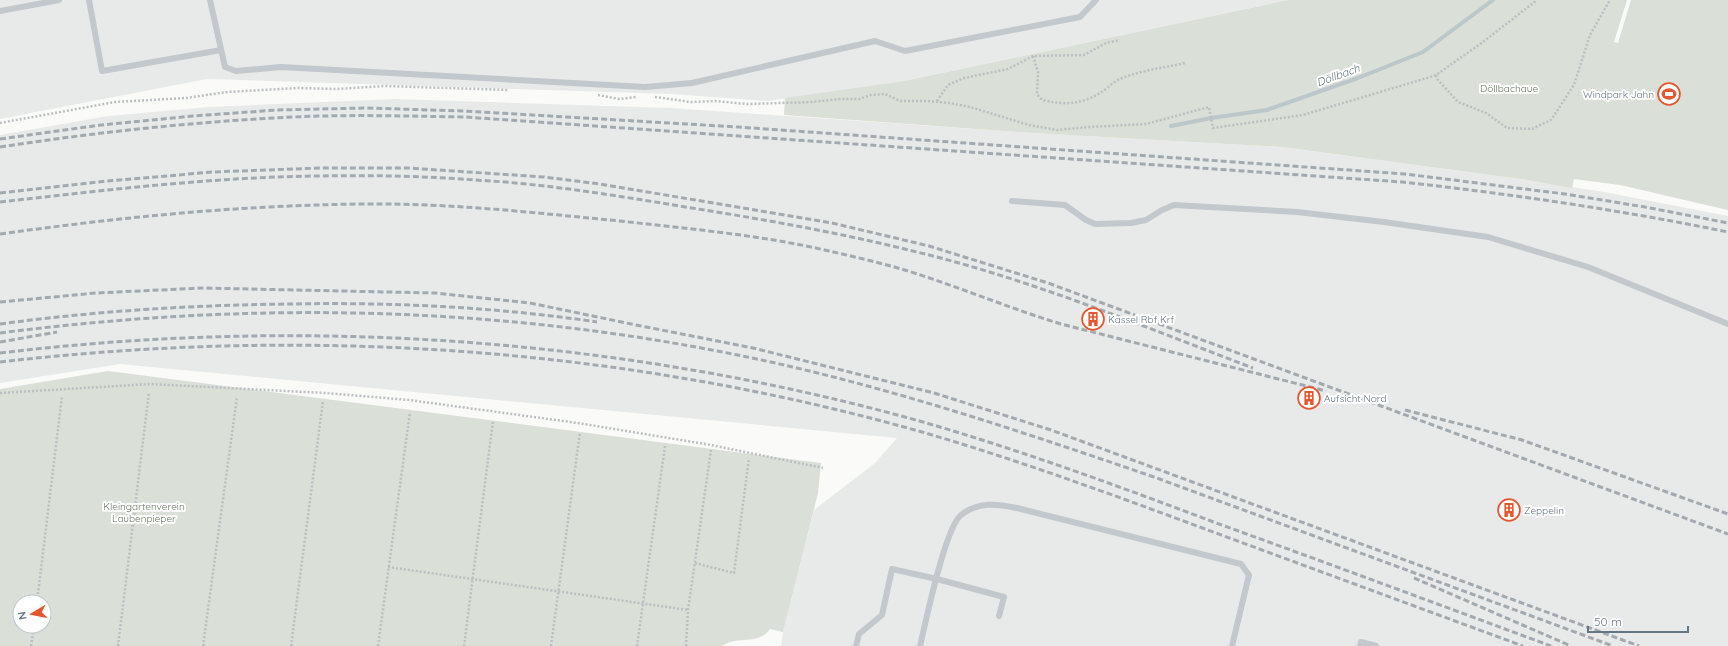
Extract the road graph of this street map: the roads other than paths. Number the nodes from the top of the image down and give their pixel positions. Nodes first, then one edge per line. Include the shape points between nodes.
1 (59, 0) edge
2 (89, 0) edge
3 (210, 0) edge
4 (1096, 0) edge
5 (0, 11) edge
6 (221, 50) junction
7 (1012, 201) dead end
8 (1728, 324) edge
9 (937, 579) junction
10 (999, 616) dead end
11 (856, 646) edge
12 (920, 646) edge
13 (1232, 646) edge
14 (1360, 646) edge
15 (1376, 646) edge

1 - 5 lane
2 - 6 lane via 102,71
3 - 6 lane
4 - 6 lane via 1080,17 905,51 876,41 692,83 644,88 281,67 236,71 224,67
7 - 8 lane via 1065,205 1095,224 1146,220 1174,205 1297,212 1488,237 1588,267
9 - 10 lane via 1004,597
9 - 11 lane via 892,569 882,615 859,634
9 - 12 lane
9 - 13 lane via 951,531 960,515 977,506 992,504 1017,508 1241,564 1249,575
14 - 15 lane via 1361,642

